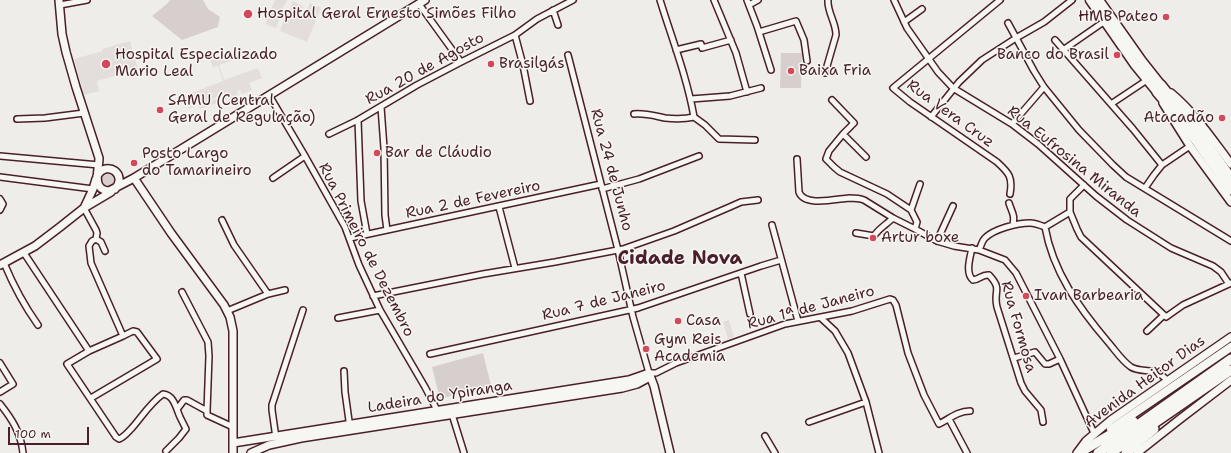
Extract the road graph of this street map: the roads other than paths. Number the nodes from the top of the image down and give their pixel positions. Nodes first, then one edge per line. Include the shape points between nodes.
1 (86, 0) edge
2 (573, 0) edge
3 (660, 0) edge
4 (714, 0) edge
5 (758, 0) edge
6 (894, 0) edge
7 (1000, 0) edge
8 (1072, 0) edge
9 (1090, 0) edge
10 (1099, 0) edge
11 (828, 1) edge
12 (59, 2) edge
13 (422, 2) edge
14 (748, 2) edge
15 (922, 9) dead end
16 (553, 10) junction
17 (1105, 21) junction
18 (904, 22) junction
19 (1008, 23) dead end
20 (558, 25) dead end
21 (759, 32) junction
22 (515, 35) junction
23 (1016, 38) junction
24 (731, 40) junction
25 (1056, 40) dead end
26 (676, 50) junction
27 (1063, 50) junction
28 (568, 55) dead end
29 (928, 59) junction
30 (807, 61) dead end
31 (461, 62) junction
32 (771, 70) dead end
33 (825, 73) dead end
34 (1147, 80) junction
35 (1044, 87) junction
36 (761, 88) dead end
37 (953, 88) junction
38 (1159, 88) junction
39 (747, 92) junction
40 (269, 95) junction
41 (691, 99) junction
42 (832, 100) dead end
43 (530, 101) dead end
44 (1111, 104) junction
45 (381, 107) junction
46 (84, 113) junction
47 (634, 114) dead end
48 (694, 117) junction
49 (932, 117) junction
50 (16, 119) dead end
51 (1184, 119) junction
52 (358, 120) junction
53 (1012, 124) junction
54 (330, 134) dead end
55 (843, 134) junction
56 (756, 140) dead end
57 (1190, 146) junction
58 (0, 156) edge
59 (305, 156) junction
60 (699, 156) dead end
61 (866, 157) dead end
62 (797, 159) dead end
63 (99, 161) junction
64 (1231, 164) edge
65 (1162, 165) junction
66 (116, 171) junction
67 (0, 177) edge
68 (97, 177) junction
69 (134, 178) junction
70 (273, 178) dead end
71 (1231, 178) edge
72 (920, 184) dead end
73 (1084, 185) junction
74 (602, 187) junction
75 (1145, 188) junction
76 (93, 189) junction
77 (114, 190) junction
78 (1231, 190) edge
79 (1010, 194) dead end
80 (0, 199) edge
81 (758, 200) dead end
82 (1231, 202) edge
83 (1009, 203) dead end
84 (953, 206) dead end
85 (499, 207) junction
86 (0, 210) edge
87 (85, 210) junction
88 (911, 210) junction
89 (1070, 212) junction
90 (893, 218) junction
91 (222, 220) dead end
92 (772, 225) dead end
93 (1013, 225) junction
94 (1045, 227) junction
95 (916, 229) junction
96 (387, 230) junction
97 (856, 233) dead end
98 (367, 234) junction
99 (96, 238) junction
100 (350, 238) junction
101 (1230, 239) edge
102 (937, 241) junction
103 (972, 248) junction
104 (618, 250) junction
105 (979, 250) junction
106 (106, 251) dead end
107 (24, 253) junction
108 (781, 260) junction
109 (2, 264) edge
110 (515, 268) junction
111 (741, 273) junction
112 (1230, 284) edge
113 (284, 290) dead end
114 (182, 292) dead end
115 (268, 294) junction
116 (373, 296) junction
117 (303, 310) dead end
118 (380, 310) junction
119 (631, 310) junction
120 (227, 311) junction
121 (750, 314) dead end
122 (1164, 315) junction
123 (338, 318) dead end
124 (821, 318) junction
125 (798, 321) junction
126 (38, 325) dead end
127 (1147, 331) dead end
128 (123, 336) junction
129 (1231, 336) edge
130 (1217, 346) junction
131 (1231, 347) edge
132 (89, 351) junction
133 (430, 354) dead end
134 (1014, 358) junction
135 (1060, 359) junction
136 (1231, 359) edge
137 (0, 362) edge
138 (1231, 370) edge
139 (344, 371) dead end
140 (652, 374) junction
141 (1231, 380) edge
142 (1168, 381) junction
143 (1231, 386) edge
144 (1221, 388) junction
145 (0, 392) edge
146 (90, 398) junction
147 (1182, 398) junction
148 (866, 402) junction
149 (0, 404) edge
150 (178, 408) junction
151 (3, 411) edge
152 (207, 411) junction
153 (452, 411) junction
154 (970, 411) dead end
155 (439, 413) junction
156 (949, 419) junction
157 (808, 422) dead end
158 (1043, 422) dead end
159 (234, 427) junction
160 (350, 428) junction
161 (1094, 433) junction
162 (766, 436) dead end
163 (276, 440) junction
164 (1120, 442) edge
165 (233, 443) junction
166 (166, 451) dead end
167 (23, 453) edge
168 (233, 453) edge
169 (251, 453) edge
170 (464, 453) edge
171 (670, 453) edge
172 (775, 453) edge
173 (879, 453) edge
174 (968, 453) edge
175 (1078, 453) edge
176 (1098, 453) edge
177 (1111, 453) edge
178 (1137, 453) edge

1 - 12 street
2 - 16 street, Rua 20 de Agosto
3 - 26 street
4 - 24 street
5 - 14 street
6 - 18 street, Rua Eufrosina Miranda
7 - 29 street, Rua Vera Cruz
8 - 23 street via 1048,20
9 - 17 main road
10 - 38 main road
11 - 33 street via 836,34
12 - 46 main road via 62,34
13 - 31 street
13 - 40 main road
14 - 21 street
15 - 18 street
16 - 20 street
16 - 22 street, Rua 20 de Agosto
17 - 27 street
17 - 34 main road
18 - 29 street, Rua Eufrosina Miranda
19 - 23 street
21 - 30 street via 796,20 804,40
21 - 32 street
22 - 31 street, Rua 20 de Agosto
22 - 43 street
23 - 35 street
23 - 37 street via 982,60
24 - 26 street via 702,48 701,44
24 - 39 street
25 - 27 street
26 - 41 street
27 - 44 street
28 - 74 street, Rua 24 de Junho
29 - 37 street, Rua Eufrosina Miranda
29 - 49 street, Rua Vera Cruz via 893,88
31 - 45 street, Rua 20 de Agosto
34 - 38 main road
34 - 44 street
35 - 53 street
35 - 75 street via 1079,130 1113,165 1126,177
36 - 39 street
37 - 49 street
37 - 53 street, Rua Eufrosina Miranda
38 - 51 highway
38 - 57 main road via 1168,112
38 - 64 main road via 1188,108
39 - 41 street via 726,97
40 - 59 street, Rua Primeiro de Dezembro
40 - 69 main road
41 - 48 street
42 - 55 street via 854,123
44 - 65 street
45 - 52 street, Rua 20 de Agosto
45 - 96 street
46 - 50 street
46 - 63 main road
47 - 48 street via 672,118
48 - 56 street via 719,139
49 - 79 street, Rua Vera Cruz via 1006,170 1011,180
51 - 71 highway
51 - 78 highway
52 - 54 street, Rua 20 de Agosto
52 - 98 street via 361,201
53 - 73 street, Rua Eufrosina Miranda
55 - 61 street
55 - 88 street via 827,155 828,162 840,172 886,194
57 - 65 street
57 - 82 main road
58 - 63 street
59 - 70 street
59 - 100 street, Rua Primeiro de Dezembro
60 - 74 street, Rua 2 de Fevereiro via 639,179
62 - 90 street via 799,192 803,198 824,201 860,199
63 - 66 main road
63 - 68 main road
65 - 75 street
66 - 68 main road via 105,169
66 - 69 main road
66 - 77 main road via 119,181
67 - 76 street
68 - 76 main road
68 - 77 main road via 102,190
69 - 77 main road
69 - 120 main road
72 - 88 street
73 - 89 street via 1070,199
73 - 112 street, Rua Eufrosina Miranda via 1146,234 1218,269
74 - 85 street, Rua 2 de Fevereiro
74 - 104 street, Rua 24 de Junho
75 - 101 street
76 - 87 main road
77 - 87 main road
80 - 86 street
81 - 104 street via 741,202 674,231
83 - 93 street via 1013,211
84 - 102 street
85 - 96 street, Rua 2 de Fevereiro
85 - 110 street
87 - 99 street via 96,230
87 - 107 main road
88 - 95 street via 917,222
89 - 94 street
89 - 122 street via 1081,237
90 - 95 street
90 - 97 street via 874,236
91 - 115 street via 237,250
92 - 108 street
93 - 94 street via 1031,222
93 - 105 street via 987,237
94 - 142 street via 1063,279 1073,297 1099,331 1130,365 1157,373
95 - 102 street
96 - 98 street, Rua 2 de Fevereiro
98 - 100 street, Rua 2 de Fevereiro
99 - 106 street
99 - 128 street via 89,246 91,264
100 - 116 street, Rua Primeiro de Dezembro
102 - 103 street
103 - 105 street
103 - 134 street, Rua Formosa via 970,275 973,280 989,275 996,284 996,303
104 - 110 street
104 - 119 street, Rua 24 de Junho
105 - 135 street via 1005,260 1011,266
107 - 109 main road
107 - 132 street
108 - 111 street, Rua 7 de Janeiro
108 - 125 street
109 - 126 street via 22,302
110 - 116 street
111 - 119 street, Rua 7 de Janeiro
111 - 121 street
112 - 122 street via 1183,305 1166,317
113 - 115 street
114 - 152 street via 208,342
115 - 120 street
116 - 118 street, Rua Primeiro de Dezembro
117 - 163 street via 272,405
118 - 123 street
118 - 155 street, Rua Primeiro de Dezembro
119 - 133 street, Rua 7 de Janeiro
119 - 140 street, Rua 24 de Junho
120 - 159 main road via 233,330
122 - 127 street
124 - 125 street, Rua 1ª de Janeiro
124 - 148 street via 835,331 845,347
124 - 156 street, Rua 1ª de Janeiro via 893,300 908,353 933,415 939,424
125 - 140 street, Rua 1ª de Janeiro via 738,340
128 - 132 street
128 - 146 street via 133,331 137,332 157,359
129 - 130 main road, Avenida Heitor Dias
130 - 131 main road
130 - 142 main road, Avenida Heitor Dias
131 - 164 main road
132 - 146 street via 67,364
134 - 135 street via 1035,352 1045,364
134 - 158 street, Rua Formosa via 1021,384 1041,410
135 - 161 street
136 - 147 highway
137 - 145 street via 13,384
138 - 147 highway
139 - 160 street
140 - 153 main road, Ladeira do Ypiranga via 629,383 522,405
140 - 171 main road, Rua 24 de Junho
141 - 144 main road
142 - 161 main road, Avenida Heitor Dias
143 - 144 main road
144 - 178 main road
146 - 150 street via 119,439 163,394
147 - 164 highway
147 - 164 highway
148 - 157 street
148 - 173 street
149 - 151 street
150 - 152 street via 187,400
150 - 166 street via 186,430
151 - 167 street via 17,429
152 - 159 street via 207,415
153 - 155 main road, Ladeira do Ypiranga
153 - 170 street
154 - 156 street via 960,412
155 - 160 main road, Ladeira do Ypiranga
156 - 174 street
159 - 165 main road
160 - 163 main road, Ladeira do Ypiranga
161 - 175 main road, Avenida Heitor Dias
162 - 172 street
163 - 165 main road, Ladeira do Ypiranga
163 - 169 main road, Ladeira do Ypiranga
164 - 175 highway
164 - 176 highway
164 - 177 highway
165 - 168 main road

